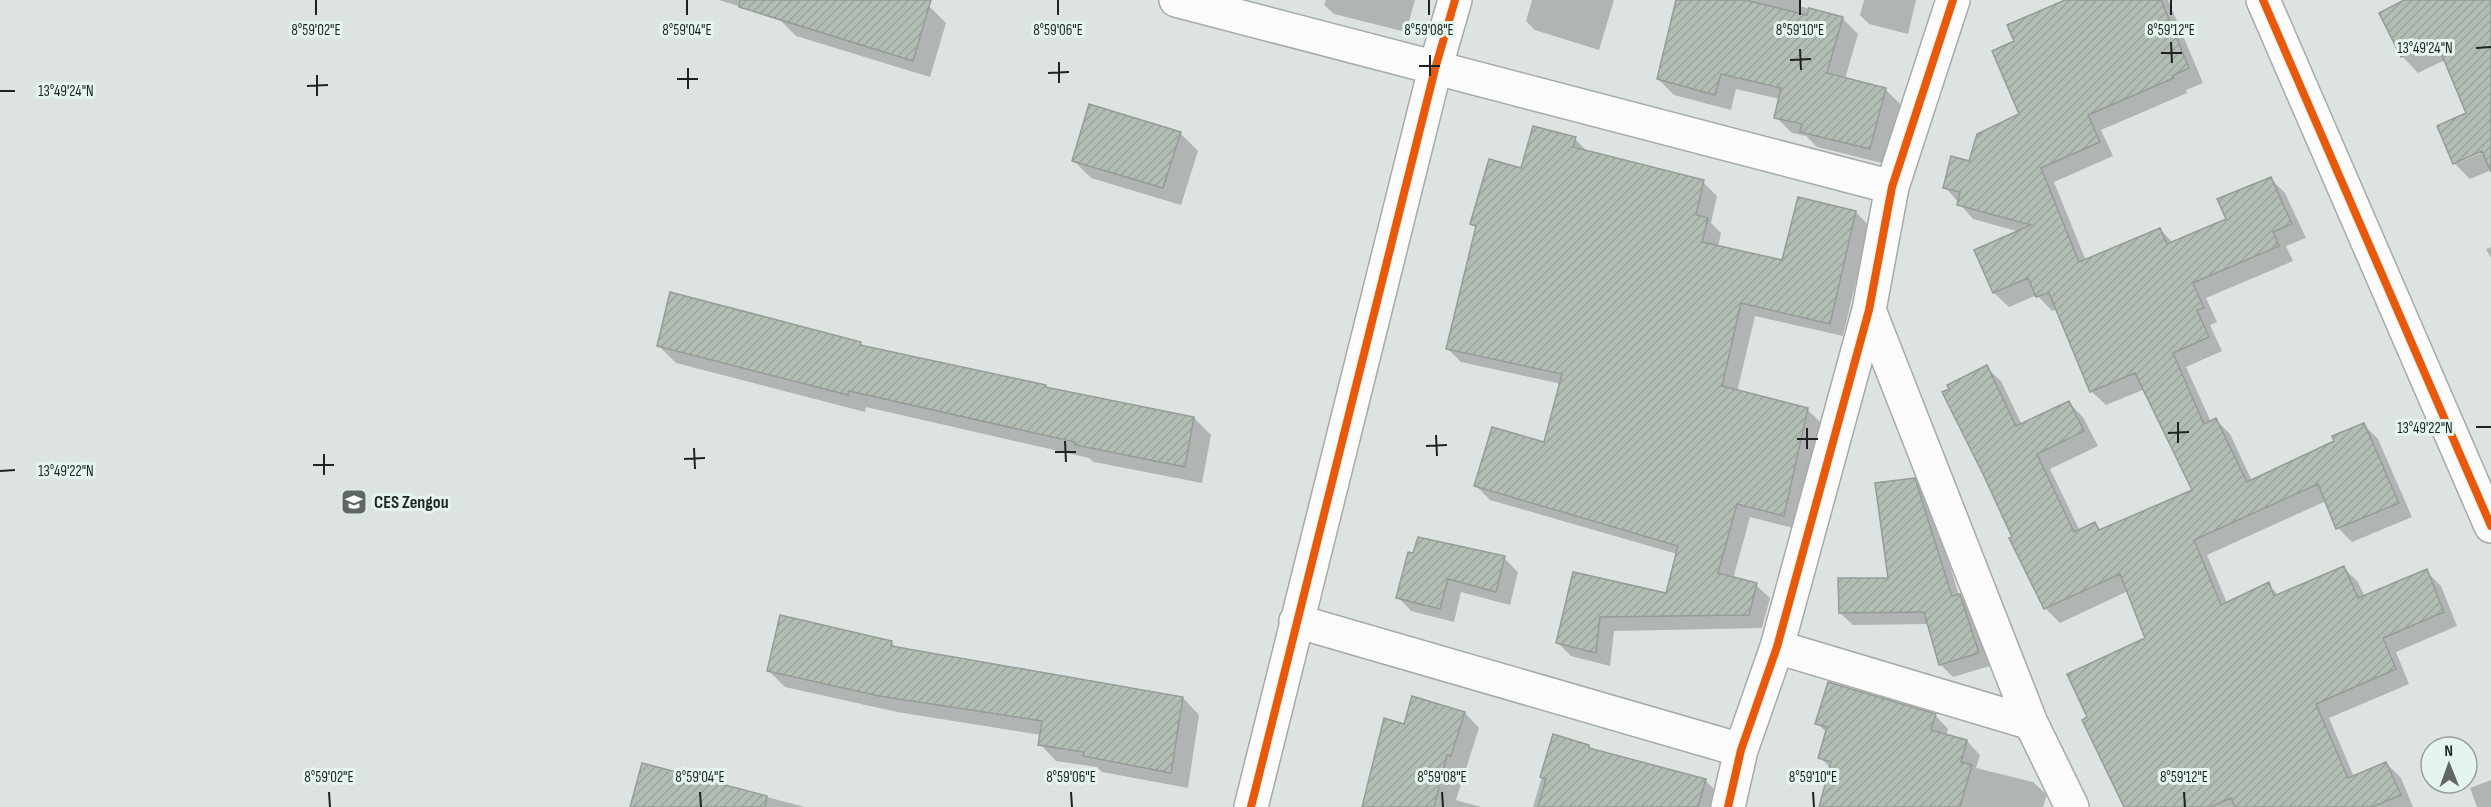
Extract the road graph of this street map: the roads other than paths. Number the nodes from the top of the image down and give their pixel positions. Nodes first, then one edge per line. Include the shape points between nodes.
1 (1176, 0) edge
2 (1455, 0) edge
3 (1953, 0) edge
4 (2263, 0) edge
5 (1435, 69) junction
6 (1892, 187) junction
7 (1869, 310) junction
8 (2491, 526) edge
9 (1296, 621) junction
10 (1777, 647) junction
11 (2031, 723) junction
12 (1741, 750) junction
13 (1251, 807) edge
14 (1728, 807) edge
15 (2072, 807) edge

1 - 5 street
2 - 5 street
3 - 6 street
4 - 8 street
5 - 6 street
5 - 9 street
6 - 7 street
7 - 10 street
7 - 11 street
9 - 12 street
9 - 13 street
10 - 11 street
10 - 12 street
11 - 15 street
12 - 14 street

